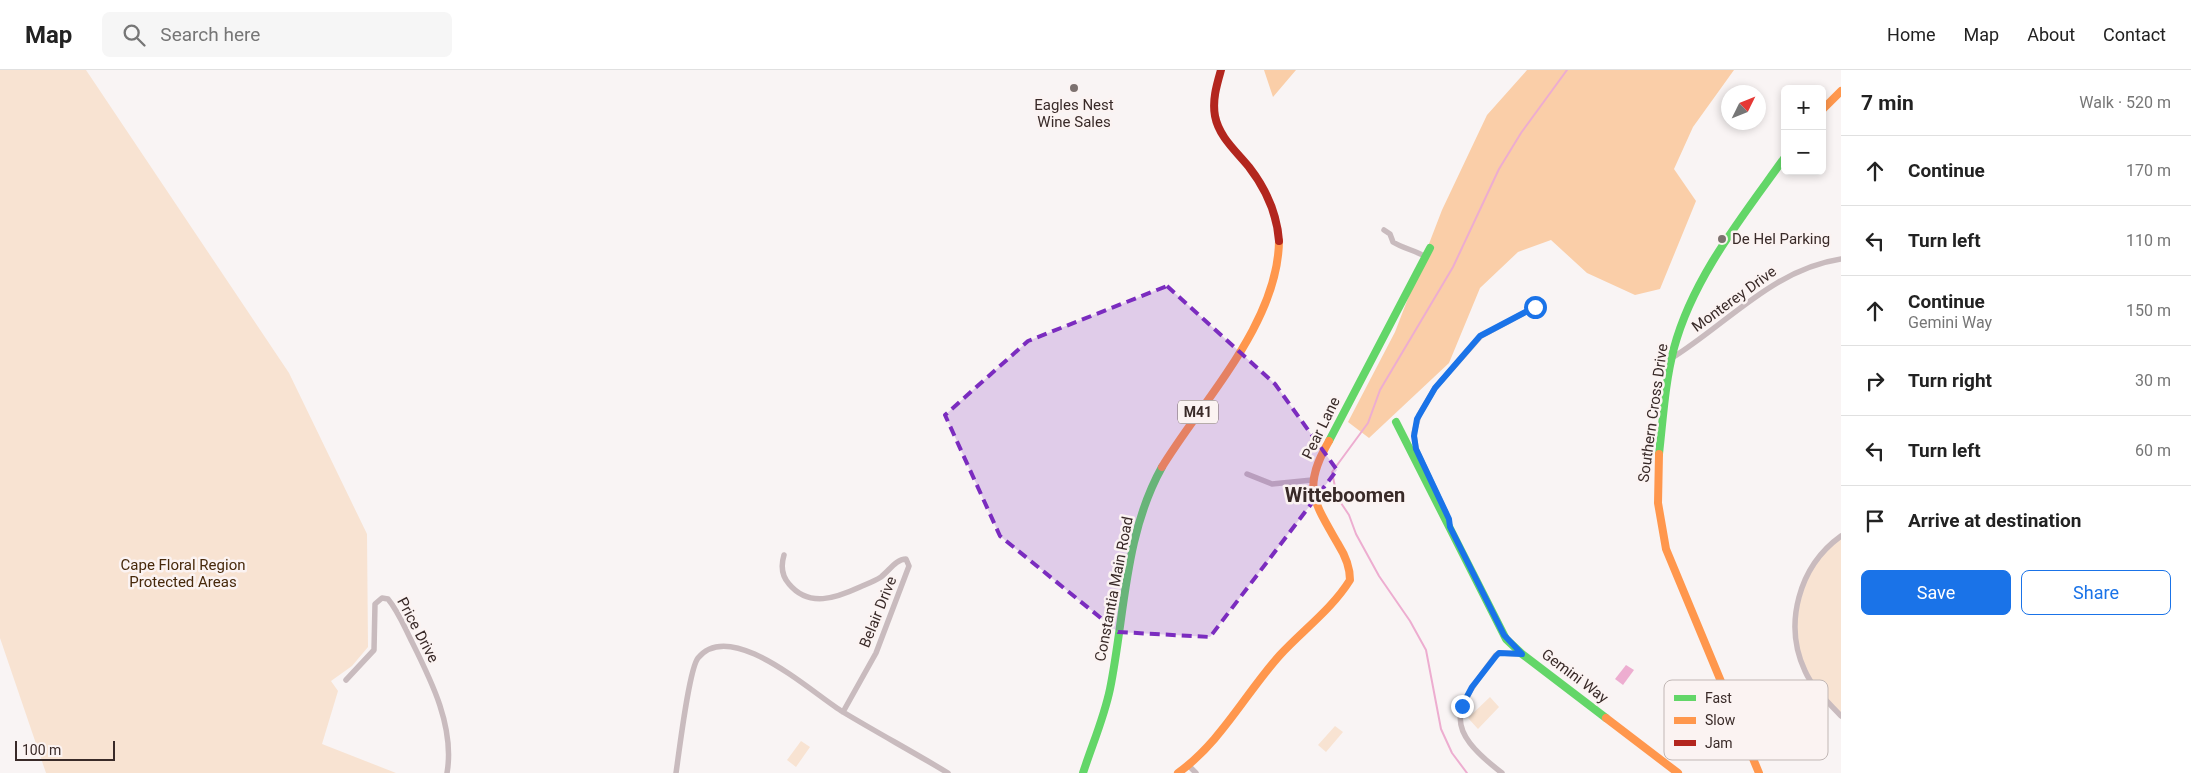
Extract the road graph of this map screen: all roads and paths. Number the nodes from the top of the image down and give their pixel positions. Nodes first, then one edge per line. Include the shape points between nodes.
1 (1221, 70) edge
2 (1841, 91) edge
3 (1826, 106) edge
4 (1781, 164) edge
5 (1384, 230) dead end
6 (1430, 248) dead end
7 (1426, 257) junction
8 (1841, 259) edge
9 (1535, 307) dead end
10 (1672, 358) junction
11 (1396, 422) dead end
12 (1247, 474) dead end
13 (1312, 480) junction
14 (1450, 527) junction
15 (1841, 536) edge
16 (784, 555) dead end
17 (1522, 654) junction
18 (346, 680) dead end
19 (1720, 680) edge
20 (1811, 680) edge
21 (1828, 703) edge
22 (843, 712) junction
23 (1841, 716) edge
24 (1754, 760) edge
25 (1189, 766) junction
26 (447, 773) edge
27 (676, 773) edge
28 (948, 773) edge
29 (1083, 773) edge
30 (1178, 773) edge
31 (1196, 773) edge
32 (1502, 773) edge
33 (1678, 773) edge
34 (1759, 773) edge

1 - 29 street, Constantia Main Road / M41 via 1214,94 1216,117 1226,141 1256,178 1272,206 1279,227 1278,255 1272,285 1258,318 1171,454 1147,500 1131,557 1106,705
2 - 3 street
4 - 10 street, Southern Cross Drive via 1705,276 1683,323
5 - 7 street via 1393,242
6 - 7 street, Pear Lane
7 - 13 street, Pear Lane via 1365,370
8 - 10 street, Monterey Drive via 1784,277
9 - 14 street via 1480,336 1435,388 1417,419 1416,449
10 - 19 street, Southern Cross Drive via 1658,464 1659,520 1666,549
11 - 14 street, Gemini Way
12 - 13 street via 1272,484
13 - 25 street, Pear Lane via 1317,504 1349,567 1350,580 1280,655
14 - 17 street, Gemini Way via 1504,635
15 - 20 street via 1812,565 1799,597 1795,620 1797,645
16 - 22 street, Belair Drive via 782,569 789,584 804,595 822,600 879,579 900,560 909,562 876,653
17 - 32 street via 1499,653 1472,687 1460,711 1462,732 1483,758
17 - 33 street, Gemini Way
18 - 26 street, Price Drive via 374,650 375,604 382,598 388,599 436,694 448,743
21 - 23 street
22 - 27 street via 804,683 750,652 723,646 709,649 698,658 692,670
22 - 28 street
24 - 34 street, Southern Cross Drive
25 - 30 street, Pear Lane
25 - 31 street

